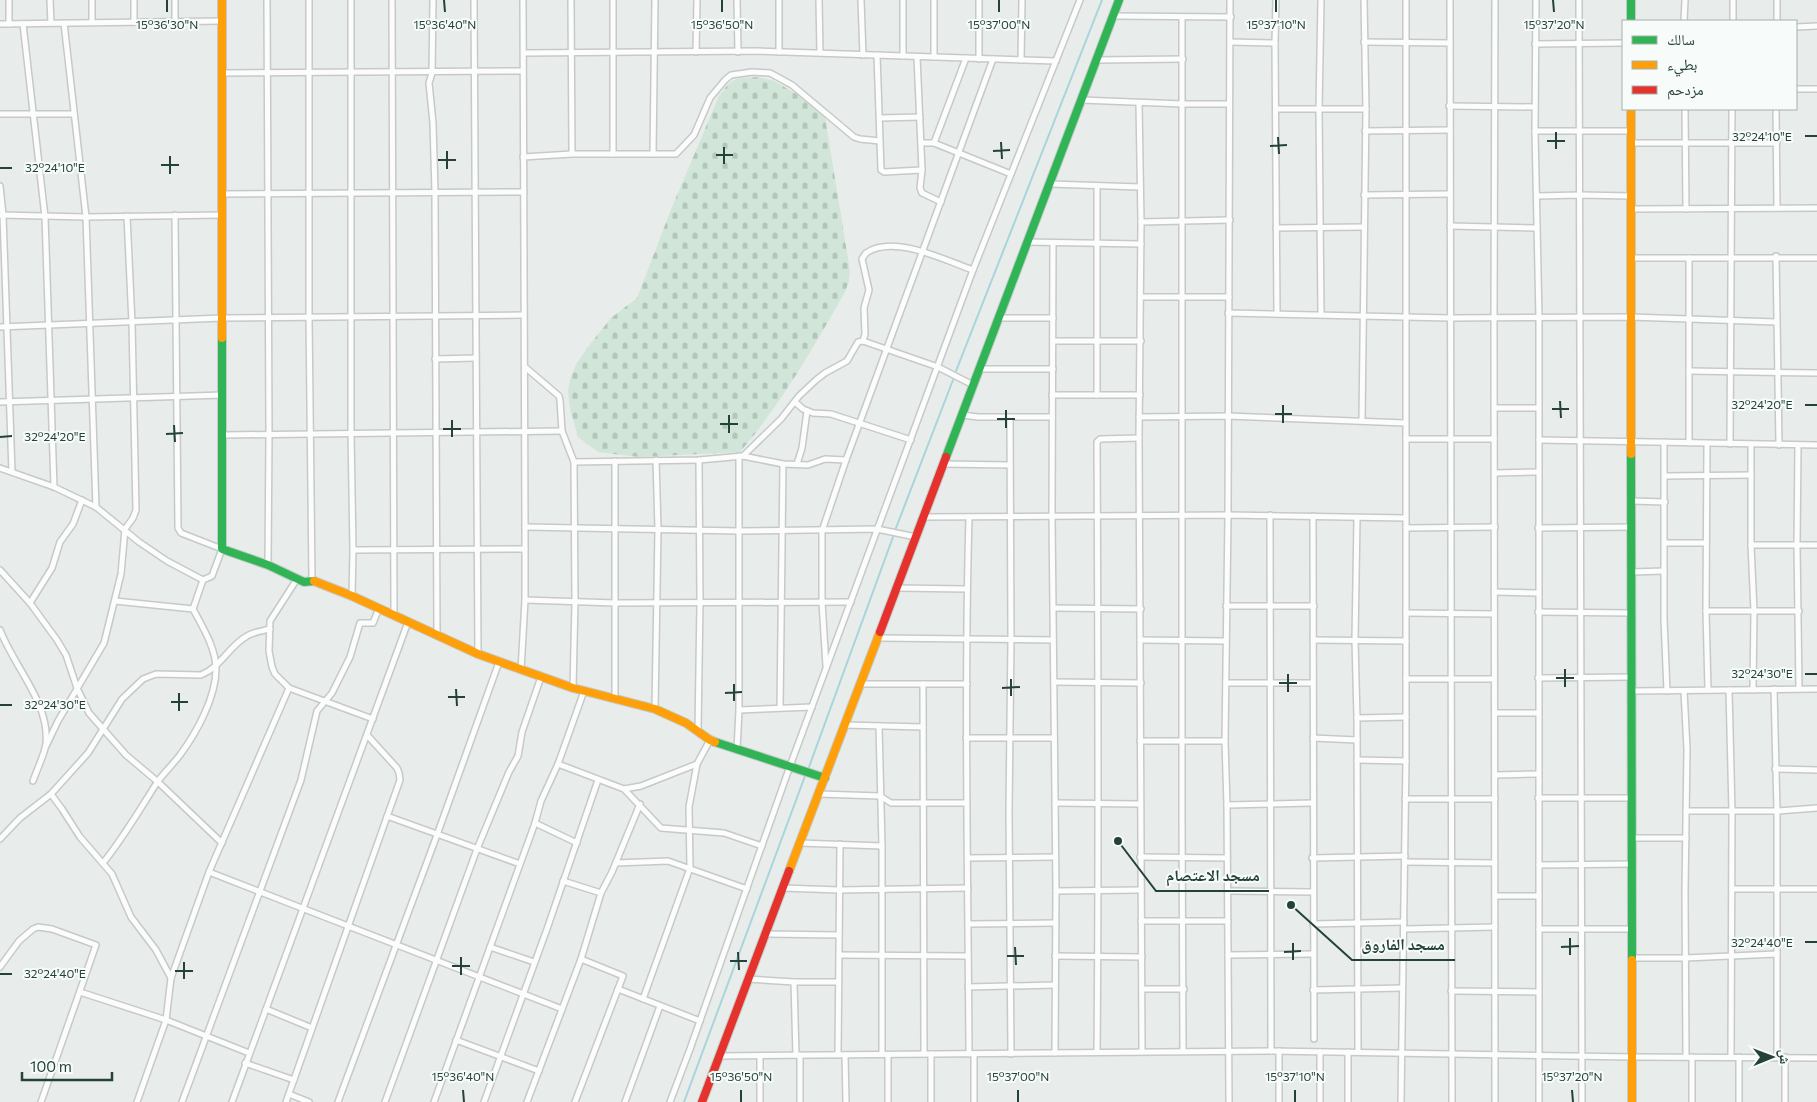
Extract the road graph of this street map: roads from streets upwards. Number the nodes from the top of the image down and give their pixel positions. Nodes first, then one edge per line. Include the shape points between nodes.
1 (9, 0) edge
2 (50, 0) edge
3 (92, 0) edge
4 (134, 0) edge
5 (175, 0) edge
6 (222, 0) edge
7 (267, 0) edge
8 (309, 0) edge
9 (351, 0) edge
10 (392, 0) edge
11 (433, 0) edge
12 (474, 0) edge
13 (523, 0) edge
14 (572, 0) edge
15 (613, 0) edge
16 (655, 0) edge
17 (696, 0) edge
18 (737, 0) edge
19 (778, 0) edge
20 (819, 0) edge
21 (861, 0) edge
22 (903, 0) edge
23 (934, 0) edge
24 (979, 0) edge
25 (1022, 0) edge
26 (1080, 0) edge
27 (1119, 0) edge
28 (1230, 0) edge
29 (1276, 0) edge
30 (1321, 0) edge
31 (1364, 0) edge
32 (1406, 0) edge
33 (1450, 0) edge
34 (1495, 0) edge
35 (1536, 0) edge
36 (1579, 0) edge
37 (1631, 0) edge
38 (1684, 0) edge
39 (1732, 0) edge
40 (1777, 0) edge
41 (1113, 16) junction
42 (1182, 17) junction
43 (1230, 17) junction
44 (1631, 20) edge
45 (1684, 20) edge
46 (1733, 20) edge
47 (1777, 20) edge
48 (175, 21) junction
49 (222, 21) junction
50 (92, 22) junction
51 (134, 22) junction
52 (51, 23) junction
53 (64, 23) junction
54 (0, 24) edge
55 (9, 24) junction
56 (23, 24) junction
57 (1797, 26) edge
58 (1817, 26) edge
59 (1230, 42) junction
60 (1364, 42) junction
61 (1406, 42) junction
62 (1275, 43) junction
63 (1450, 43) junction
64 (1622, 43) edge
65 (1535, 44) junction
66 (1579, 44) junction
67 (655, 52) junction
68 (696, 52) junction
69 (738, 52) junction
70 (779, 52) junction
71 (524, 53) junction
72 (572, 53) junction
73 (614, 53) junction
74 (820, 54) junction
75 (863, 55) junction
76 (877, 55) junction
77 (903, 56) junction
78 (917, 57) junction
79 (934, 57) junction
80 (966, 58) junction
81 (979, 58) junction
82 (993, 59) junction
83 (1183, 59) junction
84 (1021, 60) junction
85 (1096, 60) junction
86 (1056, 61) junction
87 (523, 71) junction
88 (268, 72) junction
89 (352, 72) junction
90 (392, 72) junction
91 (476, 72) junction
92 (222, 73) junction
93 (432, 73) junction
94 (309, 74) junction
95 (1797, 89) edge
96 (1817, 89) edge
97 (1082, 100) junction
98 (1139, 103) junction
99 (1183, 104) junction
100 (1229, 104) junction
101 (1449, 106) junction
102 (1494, 106) junction
103 (1535, 107) junction
104 (1276, 109) junction
105 (1319, 109) junction
106 (1366, 109) junction
107 (1631, 110) edge
108 (1685, 110) edge
109 (1732, 110) edge
110 (1776, 110) edge
111 (0, 114) edge
112 (34, 114) junction
113 (74, 114) junction
114 (920, 117) junction
115 (880, 118) junction
116 (1450, 130) junction
117 (1580, 130) junction
118 (1365, 131) junction
119 (1406, 131) junction
120 (1535, 131) junction
121 (1630, 131) junction
122 (880, 141) junction
123 (1685, 142) junction
124 (1732, 142) junction
125 (921, 143) junction
126 (934, 143) junction
127 (1631, 143) junction
128 (1777, 143) junction
129 (572, 154) junction
130 (613, 154) junction
131 (653, 154) junction
132 (958, 154) junction
133 (523, 157) junction
134 (922, 170) junction
135 (1011, 174) junction
136 (1050, 184) junction
137 (0, 186) edge
138 (1097, 186) junction
139 (1140, 187) junction
140 (435, 192) junction
141 (524, 192) junction
142 (392, 193) junction
143 (475, 193) junction
144 (223, 194) junction
145 (268, 194) junction
146 (310, 194) junction
147 (350, 194) junction
148 (1450, 194) junction
149 (1364, 195) junction
150 (1406, 195) junction
151 (1580, 195) junction
152 (1537, 196) junction
153 (1631, 196) junction
154 (941, 202) junction
155 (1777, 208) junction
156 (1817, 208) edge
157 (1630, 209) junction
158 (1686, 209) junction
159 (1732, 209) junction
160 (2, 215) edge
161 (175, 215) junction
162 (223, 215) junction
163 (127, 216) junction
164 (46, 217) junction
165 (86, 217) junction
166 (1230, 220) junction
167 (1141, 222) junction
168 (1183, 222) junction
169 (1450, 226) junction
170 (1364, 227) junction
171 (1495, 227) junction
172 (1276, 228) junction
173 (1321, 228) junction
174 (1537, 228) junction
175 (1027, 242) junction
176 (1053, 243) junction
177 (1096, 244) junction
178 (1141, 244) junction
179 (923, 253) junction
180 (1776, 256) junction
181 (1631, 258) junction
182 (1689, 258) junction
183 (1732, 258) junction
184 (1817, 258) edge
185 (973, 270) junction
186 (1141, 297) junction
187 (1182, 297) junction
188 (1229, 297) junction
189 (1228, 313) junction
190 (1277, 314) junction
191 (523, 315) junction
192 (1321, 315) junction
193 (1362, 315) junction
194 (352, 316) junction
195 (393, 316) junction
196 (475, 316) junction
197 (1406, 316) junction
198 (309, 317) junction
199 (434, 317) junction
200 (1631, 317) junction
201 (222, 318) junction
202 (268, 318) junction
203 (998, 318) junction
204 (1053, 318) junction
205 (1450, 318) junction
206 (1494, 318) junction
207 (1539, 318) junction
208 (1581, 318) junction
209 (1689, 319) junction
210 (1731, 320) junction
211 (175, 321) junction
212 (1776, 322) junction
213 (132, 323) junction
214 (90, 324) junction
215 (49, 326) junction
216 (0, 327) edge
217 (7, 327) junction
218 (863, 341) junction
219 (1097, 341) junction
220 (1141, 341) junction
221 (1053, 342) junction
222 (887, 349) junction
223 (476, 358) junction
224 (435, 359) junction
225 (525, 367) junction
226 (938, 367) junction
227 (979, 369) junction
228 (1053, 369) junction
229 (1689, 371) junction
230 (1731, 371) junction
231 (1777, 372) junction
232 (1817, 373) edge
233 (973, 385) junction
234 (223, 394) junction
235 (1052, 395) junction
236 (1097, 395) junction
237 (1140, 395) junction
238 (176, 396) junction
239 (133, 397) junction
240 (92, 398) junction
241 (52, 400) junction
242 (0, 402) edge
243 (10, 402) junction
244 (795, 402) junction
245 (1494, 408) junction
246 (1538, 408) junction
247 (807, 411) junction
248 (962, 415) junction
249 (1183, 416) junction
250 (1228, 416) junction
251 (1010, 417) junction
252 (1052, 417) junction
253 (1139, 417) junction
254 (1362, 422) junction
255 (860, 423) junction
256 (1406, 423) junction
257 (562, 431) junction
258 (351, 432) junction
259 (525, 432) junction
260 (394, 433) junction
261 (436, 433) junction
262 (477, 433) junction
263 (269, 434) junction
264 (310, 434) junction
265 (223, 435) junction
266 (1139, 438) junction
267 (1406, 439) junction
268 (1451, 439) junction
269 (1494, 439) junction
270 (911, 440) junction
271 (1538, 440) junction
272 (1580, 440) junction
273 (1632, 441) junction
274 (1664, 442) junction
275 (1689, 443) junction
276 (1707, 444) junction
277 (1730, 444) junction
278 (1751, 445) junction
279 (1779, 445) junction
280 (1798, 445) junction
281 (1817, 445) edge
282 (741, 456) junction
283 (656, 460) junction
284 (699, 460) junction
285 (846, 460) junction
286 (574, 462) junction
287 (615, 462) junction
288 (783, 464) junction
289 (797, 464) junction
290 (943, 464) junction
291 (1010, 464) junction
292 (0, 468) edge
293 (12, 472) junction
294 (1538, 472) junction
295 (1495, 473) junction
296 (1707, 475) junction
297 (1751, 475) junction
298 (1664, 476) junction
299 (54, 487) junction
300 (82, 500) junction
301 (1632, 501) junction
302 (1665, 502) junction
303 (96, 507) junction
304 (1182, 515) junction
305 (1228, 515) junction
306 (1140, 516) junction
307 (1270, 516) junction
308 (1313, 516) junction
309 (923, 517) junction
310 (969, 517) junction
311 (1010, 517) junction
312 (1052, 517) junction
313 (1097, 517) junction
314 (1357, 518) junction
315 (1406, 518) junction
316 (526, 527) junction
317 (1451, 527) junction
318 (1495, 527) junction
319 (1632, 527) junction
320 (575, 528) junction
321 (1406, 528) junction
322 (1538, 528) junction
323 (125, 529) junction
324 (614, 529) junction
325 (658, 529) junction
326 (878, 529) junction
327 (1580, 529) junction
328 (699, 531) junction
329 (739, 531) junction
330 (782, 531) junction
331 (822, 531) junction
332 (916, 537) junction
333 (1665, 543) junction
334 (1706, 543) junction
335 (1751, 545) junction
336 (1797, 545) junction
337 (1817, 545) edge
338 (222, 549) junction
339 (436, 549) junction
340 (525, 549) junction
341 (353, 550) junction
342 (394, 550) junction
343 (477, 550) junction
344 (268, 565) junction
345 (0, 570) edge
346 (1664, 571) junction
347 (1632, 572) junction
348 (297, 578) junction
349 (203, 580) junction
350 (312, 580) junction
351 (896, 588) junction
352 (967, 589) junction
353 (1494, 592) junction
354 (1538, 593) junction
355 (352, 596) junction
356 (525, 600) junction
357 (116, 601) junction
358 (575, 602) junction
359 (700, 602) junction
360 (740, 602) junction
361 (781, 602) junction
362 (822, 602) junction
363 (852, 602) junction
364 (30, 603) junction
365 (615, 603) junction
366 (656, 603) junction
367 (1226, 606) junction
368 (1270, 606) junction
369 (1314, 606) junction
370 (193, 608) junction
371 (379, 608) junction
372 (1053, 608) junction
373 (1099, 608) junction
374 (1140, 609) junction
375 (1706, 611) junction
376 (1754, 611) junction
377 (1799, 611) junction
378 (1538, 612) junction
379 (1580, 612) junction
380 (1406, 613) junction
381 (1632, 613) junction
382 (1451, 614) junction
383 (1494, 614) junction
384 (394, 615) junction
385 (408, 622) junction
386 (270, 629) junction
387 (0, 630) edge
388 (437, 635) junction
389 (878, 638) junction
390 (967, 638) junction
391 (1011, 639) junction
392 (1053, 640) junction
393 (1140, 640) junction
394 (1314, 640) junction
395 (1356, 640) junction
396 (1182, 641) junction
397 (1225, 641) junction
398 (1406, 641) junction
399 (478, 654) junction
400 (499, 662) junction
401 (216, 666) junction
402 (521, 670) junction
403 (827, 670) junction
404 (541, 677) junction
405 (1632, 677) junction
406 (1451, 678) junction
407 (1538, 678) junction
408 (1581, 678) junction
409 (1406, 679) junction
410 (1494, 679) junction
411 (1054, 682) junction
412 (1097, 683) junction
413 (1141, 683) junction
414 (1226, 683) junction
415 (1270, 683) junction
416 (1313, 683) junction
417 (860, 684) junction
418 (923, 684) junction
419 (967, 684) junction
420 (77, 688) junction
421 (289, 688) junction
422 (572, 688) junction
423 (1774, 689) junction
424 (1799, 689) junction
425 (1817, 689) edge
426 (1708, 690) junction
427 (1729, 690) junction
428 (1753, 690) junction
429 (584, 691) junction
430 (1632, 691) junction
431 (1667, 691) junction
432 (1684, 691) junction
433 (615, 698) junction
434 (325, 701) junction
435 (812, 707) junction
436 (780, 708) junction
437 (655, 709) junction
438 (739, 710) junction
439 (1538, 712) junction
440 (1495, 713) junction
441 (1406, 717) junction
442 (1357, 718) junction
443 (373, 719) junction
444 (844, 725) junction
445 (879, 726) junction
446 (923, 727) junction
447 (104, 729) junction
448 (698, 731) junction
449 (367, 735) junction
450 (966, 738) junction
451 (1010, 738) junction
452 (1054, 738) junction
453 (1313, 738) junction
454 (710, 740) junction
455 (1182, 740) junction
456 (1357, 740) junction
457 (1140, 741) junction
458 (1225, 741) junction
459 (46, 746) junction
460 (737, 750) junction
461 (1357, 760) junction
462 (1406, 761) junction
463 (558, 764) junction
464 (697, 764) junction
465 (790, 766) junction
466 (1775, 769) junction
467 (1817, 770) edge
468 (1538, 774) junction
469 (1495, 775) junction
470 (825, 778) junction
471 (598, 780) junction
472 (33, 781) dead end
473 (158, 782) junction
474 (624, 789) junction
475 (51, 794) junction
476 (819, 794) junction
477 (880, 796) junction
478 (1581, 797) junction
479 (1406, 798) junction
480 (1538, 798) junction
481 (1632, 798) junction
482 (1452, 799) junction
483 (1495, 799) junction
484 (924, 802) junction
485 (966, 803) junction
486 (1054, 803) junction
487 (1312, 803) junction
488 (640, 804) junction
489 (1097, 804) junction
490 (1140, 804) junction
491 (1270, 804) junction
492 (1227, 805) junction
493 (1817, 808) edge
494 (1686, 811) junction
495 (1732, 811) junction
496 (1777, 811) junction
497 (387, 816) junction
498 (535, 822) junction
499 (689, 830) junction
500 (437, 835) junction
501 (1632, 838) junction
502 (1686, 838) junction
503 (0, 839) edge
504 (222, 843) junction
505 (576, 843) junction
506 (800, 843) junction
507 (840, 844) junction
508 (762, 846) junction
509 (882, 846) junction
510 (477, 849) junction
511 (1358, 856) junction
512 (1055, 857) junction
513 (1140, 857) junction
514 (1182, 857) junction
515 (968, 858) junction
516 (1010, 858) junction
517 (1227, 858) junction
518 (1312, 858) junction
519 (1405, 859) junction
520 (1452, 862) junction
521 (102, 863) junction
522 (616, 863) junction
523 (1495, 863) junction
524 (520, 864) junction
525 (1632, 864) junction
526 (1539, 865) junction
527 (1581, 865) junction
528 (690, 868) junction
529 (209, 872) junction
530 (564, 880) junction
531 (783, 888) junction
532 (968, 888) junction
533 (747, 889) junction
534 (882, 889) junction
535 (923, 889) junction
536 (1732, 889) junction
537 (1777, 889) junction
538 (1817, 889) edge
539 (839, 890) junction
540 (1098, 890) junction
541 (1141, 890) junction
542 (260, 891) junction
543 (1056, 891) junction
544 (1228, 891) junction
545 (1270, 891) junction
546 (600, 892) junction
547 (1312, 892) junction
548 (1495, 896) junction
549 (1539, 896) junction
550 (303, 908) junction
551 (1141, 921) junction
552 (1183, 921) junction
553 (1228, 921) junction
554 (1404, 922) junction
555 (1010, 923) junction
556 (1056, 923) junction
557 (1357, 923) junction
558 (968, 924) junction
559 (1313, 924) junction
560 (348, 926) junction
561 (1495, 927) junction
562 (1404, 928) junction
563 (1581, 928) junction
564 (1631, 928) junction
565 (1451, 929) junction
566 (1539, 929) junction
567 (766, 934) junction
568 (839, 935) junction
569 (396, 945) junction
570 (490, 947) junction
571 (1270, 954) junction
572 (1312, 954) junction
573 (1776, 954) junction
574 (839, 955) junction
575 (882, 955) junction
576 (924, 955) junction
577 (1228, 955) junction
578 (968, 956) junction
579 (1055, 956) junction
580 (1098, 956) junction
581 (1731, 956) junction
582 (1142, 957) junction
583 (1632, 958) junction
584 (1685, 958) junction
585 (581, 959) junction
586 (436, 960) junction
587 (534, 962) junction
588 (0, 967) edge
589 (478, 977) junction
590 (171, 978) junction
591 (748, 979) junction
592 (794, 982) junction
593 (838, 982) junction
594 (1055, 985) junction
595 (968, 987) junction
596 (1011, 987) junction
597 (1402, 988) junction
598 (618, 989) junction
599 (1142, 989) junction
600 (1184, 989) junction
601 (1357, 989) junction
602 (1313, 990) junction
603 (80, 992) junction
604 (1451, 992) junction
605 (1494, 992) junction
606 (1539, 992) junction
607 (523, 995) junction
608 (643, 999) junction
609 (660, 1006) junction
610 (266, 1009) junction
611 (562, 1009) junction
612 (166, 1020) junction
613 (700, 1021) junction
614 (312, 1028) junction
615 (206, 1037) junction
616 (1314, 1039) dead end
617 (456, 1040) junction
618 (1184, 1051) junction
619 (1229, 1051) junction
620 (1271, 1051) junction
621 (1279, 1051) junction
622 (1097, 1052) junction
623 (1142, 1052) junction
624 (1320, 1052) junction
625 (1348, 1052) junction
626 (1358, 1052) junction
627 (1055, 1053) junction
628 (249, 1054) junction
629 (885, 1054) junction
630 (924, 1054) junction
631 (931, 1054) junction
632 (972, 1054) junction
633 (1011, 1054) junction
634 (1401, 1054) junction
635 (1452, 1054) junction
636 (798, 1055) junction
637 (838, 1055) junction
638 (845, 1055) junction
639 (1495, 1055) junction
640 (1539, 1055) junction
641 (501, 1056) junction
642 (719, 1056) junction
643 (760, 1056) junction
644 (1582, 1056) junction
645 (1632, 1057) junction
646 (1689, 1057) junction
647 (1731, 1057) junction
648 (1739, 1057) junction
649 (1777, 1057) junction
650 (1786, 1057) junction
651 (1817, 1058) edge
652 (245, 1063) junction
653 (539, 1070) junction
654 (294, 1080) junction
655 (289, 1094) junction
656 (40, 1102) edge
657 (137, 1102) edge
658 (182, 1102) edge
659 (232, 1102) edge
660 (286, 1102) edge
661 (309, 1102) edge
662 (338, 1102) edge
663 (385, 1102) edge
664 (434, 1102) edge
665 (484, 1102) edge
666 (528, 1102) edge
667 (576, 1102) edge
668 (625, 1102) edge
669 (670, 1102) edge
670 (702, 1102) edge
671 (760, 1102) edge
672 (800, 1102) edge
673 (846, 1102) edge
674 (888, 1102) edge
675 (931, 1102) edge
676 (974, 1102) edge
677 (1229, 1102) edge
678 (1279, 1102) edge
679 (1320, 1102) edge
680 (1348, 1102) edge
681 (1401, 1102) edge
682 (1452, 1102) edge
683 (1495, 1102) edge
684 (1539, 1102) edge
685 (1582, 1102) edge
686 (1632, 1102) edge
687 (1692, 1102) edge
688 (1739, 1102) edge
689 (1785, 1102) edge

1 - 55 street
2 - 52 street
3 - 50 street
4 - 51 street
5 - 48 street
6 - 49 street
7 - 88 street
8 - 94 street
9 - 89 street
10 - 90 street
11 - 93 street
12 - 91 street
13 - 71 street
14 - 72 street
15 - 73 street
16 - 67 street
17 - 68 street
18 - 69 street
19 - 70 street
20 - 74 street
21 - 75 street
22 - 77 street
23 - 79 street
24 - 81 street
25 - 84 street
26 - 86 street
27 - 41 street
28 - 43 street
29 - 62 street
30 - 105 street
31 - 60 street
32 - 61 street
33 - 63 street
34 - 102 street
35 - 65 street
36 - 66 street
37 - 44 street
38 - 45 street
39 - 46 street
40 - 47 street
41 - 42 street
41 - 85 street
42 - 43 street
42 - 83 street
43 - 59 street
48 - 49 street
48 - 51 street
49 - 92 street
50 - 51 street
50 - 53 street
52 - 53 street
52 - 56 street
53 - 113 street
54 - 55 street
55 - 56 street
56 - 112 street
57 - 58 street
59 - 62 street
59 - 100 street
60 - 61 street
60 - 106 street
61 - 63 street
61 - 119 street
62 - 104 street
63 - 101 street
64 - 66 street
65 - 66 street
65 - 103 street
66 - 117 street
67 - 68 street
67 - 73 street
67 - 131 street
68 - 69 street
69 - 70 street
70 - 74 street
71 - 72 street
71 - 87 street
72 - 73 street
72 - 129 street
73 - 130 street
74 - 75 street
75 - 76 street
76 - 77 street
76 - 115 street
77 - 78 street
78 - 79 street
78 - 114 street
79 - 80 street
80 - 81 street
80 - 126 street
81 - 82 street
82 - 84 street
82 - 132 street
83 - 85 street
83 - 99 street
84 - 86 street
85 - 97 street
86 - 135 street
87 - 91 street
87 - 133 street
88 - 92 street
88 - 94 street
88 - 145 street
89 - 90 street
89 - 94 street
89 - 147 street
90 - 93 street
90 - 142 street
91 - 93 street
91 - 143 street
92 - 144 street
93 - 140 street via 429,83
94 - 146 street
95 - 96 street
97 - 98 street
97 - 136 street
98 - 99 street
98 - 139 street
99 - 100 street
99 - 168 street
100 - 166 street
101 - 102 street
101 - 116 street
102 - 103 street
102 - 171 street
103 - 120 street
104 - 105 street
104 - 172 street
105 - 106 street
105 - 173 street
106 - 118 street
107 - 121 street
108 - 123 street
109 - 124 street
110 - 128 street
111 - 112 street
112 - 113 street
112 - 164 street
113 - 165 street
114 - 115 street
114 - 125 street
115 - 122 street
116 - 119 street
116 - 148 street
117 - 120 street
117 - 121 street
117 - 151 street
118 - 119 street
118 - 149 street
119 - 150 street
120 - 152 street
121 - 127 street
122 - 131 street via 854,137 792,85 770,73 752,72 731,75 725,80 710,98 694,135 676,154
122 - 134 street via 882,172
123 - 124 street
123 - 127 street
123 - 158 street
124 - 128 street
124 - 159 street
125 - 126 street
125 - 134 street
126 - 132 street
127 - 153 street
128 - 155 street
129 - 130 street
129 - 133 street
130 - 131 street
132 - 135 street
132 - 154 street
133 - 141 street
134 - 154 street via 920,191
135 - 185 street
136 - 138 street
136 - 175 street
137 - 160 street
138 - 139 street
138 - 177 street
139 - 167 street
140 - 142 street
140 - 143 street
140 - 199 street
141 - 143 street
141 - 191 street
142 - 147 street
142 - 195 street
143 - 196 street
144 - 145 street
144 - 162 street
145 - 146 street
145 - 202 street
146 - 147 street
146 - 198 street
147 - 194 street
148 - 150 street
148 - 169 street
149 - 150 street
149 - 170 street
150 - 197 street
151 - 152 street
151 - 153 street
151 - 208 street
152 - 174 street
153 - 157 street
154 - 179 street
155 - 156 street
155 - 159 street
157 - 158 street
157 - 181 street
158 - 159 street
159 - 183 street
160 - 164 street
160 - 217 street
161 - 162 street
161 - 163 street
161 - 211 street
162 - 201 street
163 - 165 street
163 - 213 street
164 - 165 street
164 - 215 street
165 - 214 street
166 - 168 street
166 - 188 street
167 - 168 street
167 - 178 street
168 - 187 street
169 - 171 street
169 - 205 street
170 - 173 street
170 - 193 street
171 - 174 street
171 - 206 street
172 - 173 street
172 - 190 street
173 - 192 street
174 - 207 street
175 - 176 street
175 - 203 street
176 - 177 street
176 - 204 street
177 - 178 street
177 - 219 street
178 - 186 street
179 - 185 street
179 - 218 street via 899,246 884,246 869,250 863,256 870,294 864,308
179 - 222 street
180 - 183 street
180 - 184 street
180 - 212 street
181 - 182 street
181 - 200 street
182 - 183 street
182 - 209 street
183 - 210 street
185 - 226 street
186 - 187 street
186 - 220 street
187 - 188 street
187 - 249 street
188 - 189 street
189 - 190 street
189 - 250 street
190 - 192 street
191 - 196 street
191 - 225 street
192 - 193 street
193 - 197 street
193 - 254 street
194 - 195 street
194 - 198 street
194 - 258 street
195 - 199 street
195 - 260 street
196 - 199 street
196 - 223 street
197 - 205 street
197 - 256 street
198 - 202 street
198 - 264 street
199 - 224 street
200 - 208 street
200 - 209 street
200 - 273 street
201 - 202 street
201 - 211 street
201 - 234 street
202 - 263 street
203 - 204 street
203 - 227 street
204 - 221 street
205 - 206 street
205 - 268 street
206 - 207 street
206 - 245 street
207 - 208 street
207 - 246 street
208 - 272 street
209 - 210 street
209 - 229 street
210 - 212 street
210 - 230 street
211 - 213 street
211 - 238 street
212 - 231 street
213 - 214 street
213 - 239 street
214 - 215 street
214 - 240 street
215 - 217 street
215 - 241 street
216 - 217 street
217 - 243 street
218 - 222 street
218 - 244 street via 858,342 847,361 825,373
219 - 220 street
219 - 221 street
219 - 236 street
220 - 237 street
221 - 228 street
222 - 226 street
222 - 255 street
223 - 224 street
223 - 262 street
224 - 261 street
225 - 257 street via 558,396
225 - 259 street
226 - 233 street
226 - 270 street
227 - 228 street
227 - 233 street
228 - 235 street
229 - 230 street
229 - 275 street
230 - 231 street
230 - 277 street
231 - 232 street
231 - 279 street
233 - 248 street
234 - 238 street
234 - 265 street
235 - 236 street
235 - 252 street
236 - 237 street
237 - 253 street
238 - 239 street
238 - 338 street via 179,531
239 - 240 street
239 - 323 street via 136,510
240 - 241 street
240 - 303 street
241 - 243 street
241 - 299 street
242 - 243 street
243 - 293 street
244 - 247 street
244 - 282 street
245 - 246 street
245 - 269 street
246 - 271 street
247 - 255 street
247 - 289 street
248 - 251 street
248 - 290 street
249 - 250 street
249 - 253 street
249 - 304 street
250 - 254 street
250 - 305 street
251 - 252 street
251 - 291 street
252 - 312 street
253 - 266 street
254 - 256 street
255 - 270 street
255 - 285 street
256 - 267 street
257 - 259 street
257 - 286 street
258 - 260 street
258 - 264 street
258 - 341 street
259 - 262 street
259 - 316 street
260 - 261 street
260 - 342 street
261 - 262 street
261 - 339 street
262 - 343 street
263 - 264 street
263 - 265 street
263 - 344 street
264 - 350 street
265 - 338 street
266 - 306 street
266 - 313 street via 1098,440
267 - 268 street
267 - 315 street
268 - 269 street
268 - 317 street
269 - 295 street
270 - 326 street
271 - 272 street
271 - 294 street
272 - 273 street
272 - 327 street
273 - 274 street
273 - 301 street
274 - 275 street
274 - 298 street
275 - 276 street
276 - 277 street
276 - 296 street
277 - 278 street
278 - 279 street
278 - 297 street
279 - 280 street
280 - 281 street
280 - 336 street
282 - 284 street
282 - 288 street
282 - 329 street
283 - 284 street
283 - 287 street
283 - 325 street
284 - 328 street
285 - 289 street via 824,459 808,465
285 - 331 street
286 - 287 street
286 - 320 street
287 - 324 street
288 - 289 street
288 - 330 street
290 - 291 street
290 - 309 street
291 - 311 street
292 - 293 street
293 - 299 street
294 - 295 street
294 - 322 street
295 - 318 street
296 - 297 street
296 - 298 street
296 - 334 street
297 - 335 street
298 - 302 street
299 - 300 street
300 - 303 street
300 - 364 street via 73,524 60,542 52,568
301 - 302 street
301 - 319 street
302 - 333 street
303 - 323 street
304 - 305 street
304 - 306 street
304 - 396 street
305 - 307 street
305 - 367 street
306 - 313 street
306 - 374 street
307 - 308 street
307 - 368 street
308 - 314 street
308 - 369 street
309 - 310 street
309 - 332 street
310 - 311 street
310 - 352 street
311 - 312 street
311 - 391 street
312 - 313 street
312 - 372 street
313 - 373 street
314 - 315 street
314 - 395 street
315 - 321 street
316 - 320 street
316 - 340 street
317 - 318 street
317 - 321 street
317 - 382 street
318 - 353 street
319 - 327 street
319 - 347 street
320 - 324 street
320 - 358 street
321 - 380 street
322 - 327 street
322 - 354 street
323 - 349 street via 166,562
323 - 357 street
324 - 325 street
324 - 365 street
325 - 328 street
325 - 366 street
326 - 331 street
326 - 332 street
326 - 363 street
327 - 379 street
328 - 329 street
328 - 359 street
329 - 330 street
329 - 360 street
330 - 331 street
330 - 361 street
331 - 362 street
332 - 351 street
333 - 334 street
333 - 346 street
334 - 375 street
335 - 336 street
335 - 376 street
336 - 337 street
336 - 377 street
338 - 344 street
338 - 349 street via 212,576
339 - 342 street
339 - 343 street
339 - 388 street
340 - 343 street
340 - 356 street
341 - 342 street
341 - 355 street
342 - 384 street
343 - 399 street
344 - 348 street
345 - 364 street
346 - 347 street
346 - 431 street
347 - 381 street
348 - 350 street via 304,582
348 - 386 street via 273,615
349 - 370 street
350 - 355 street
351 - 352 street
351 - 389 street
352 - 390 street
353 - 354 street
353 - 383 street
354 - 378 street
355 - 371 street
356 - 358 street
356 - 402 street
357 - 370 street
357 - 420 street via 104,643
358 - 365 street
358 - 422 street
359 - 360 street
359 - 366 street
359 - 448 street
360 - 361 street
360 - 438 street
361 - 362 street
361 - 436 street
362 - 363 street
362 - 403 street
363 - 403 street
364 - 420 street via 66,655
365 - 366 street
365 - 433 street
366 - 437 street
367 - 368 street
367 - 397 street
368 - 369 street
368 - 415 street
369 - 394 street
370 - 401 street
371 - 384 street
371 - 434 street via 372,624 360,623 350,657
372 - 373 street
372 - 392 street
373 - 374 street
373 - 412 street
374 - 393 street
375 - 376 street
375 - 426 street
376 - 377 street
376 - 428 street
377 - 424 street
378 - 379 street
378 - 407 street
379 - 381 street
379 - 408 street
380 - 382 street
380 - 398 street
381 - 405 street
382 - 383 street
382 - 406 street
383 - 410 street
384 - 385 street
385 - 388 street
385 - 443 street
386 - 401 street via 248,635
386 - 421 street via 272,667
387 - 459 street via 42,713
388 - 399 street
389 - 390 street
389 - 417 street
390 - 391 street
390 - 419 street
391 - 392 street
391 - 451 street
392 - 411 street
393 - 396 street
393 - 413 street
394 - 395 street
394 - 416 street
395 - 398 street
395 - 442 street
396 - 397 street
396 - 455 street
397 - 414 street
398 - 409 street
399 - 400 street
400 - 402 street
400 - 500 street
401 - 447 street via 202,675 149,676 127,693
401 - 473 street via 210,700 185,747
402 - 404 street
403 - 435 street
404 - 422 street
404 - 510 street via 516,760
405 - 408 street
405 - 430 street
406 - 409 street
406 - 410 street
406 - 482 street
407 - 408 street
407 - 439 street
408 - 478 street
409 - 441 street
410 - 440 street
411 - 412 street
411 - 452 street
412 - 413 street
412 - 489 street
413 - 457 street
414 - 415 street
414 - 458 street
415 - 416 street
415 - 491 street
416 - 453 street
417 - 418 street
417 - 444 street
418 - 419 street
418 - 446 street
419 - 450 street
420 - 447 street via 89,713
420 - 459 street
421 - 434 street
421 - 504 street
422 - 429 street
423 - 424 street
423 - 428 street
423 - 466 street
424 - 425 street
426 - 427 street
426 - 432 street
427 - 428 street
427 - 495 street
429 - 433 street
429 - 463 street
430 - 431 street
430 - 481 street
431 - 432 street
432 - 494 street
433 - 437 street
434 - 443 street
434 - 542 street via 317,711 300,780
435 - 436 street
435 - 465 street
436 - 438 street
437 - 448 street
438 - 460 street
439 - 440 street
439 - 468 street
440 - 469 street
441 - 442 street
441 - 462 street
442 - 456 street
443 - 449 street
444 - 445 street
444 - 470 street
445 - 446 street
445 - 477 street
446 - 484 street
447 - 473 street via 126,755
447 - 475 street via 88,753
448 - 454 street
449 - 497 street via 399,773 400,780
449 - 550 street
450 - 451 street
450 - 485 street
451 - 452 street
451 - 516 street
452 - 486 street
453 - 456 street
453 - 487 street
454 - 460 street
454 - 464 street
455 - 457 street
455 - 458 street
455 - 514 street
456 - 461 street
457 - 490 street
458 - 492 street
459 - 472 street
460 - 465 street
461 - 462 street
461 - 511 street
462 - 479 street
463 - 471 street
463 - 498 street
464 - 474 street via 641,786
464 - 499 street via 689,807
465 - 470 street
465 - 508 street
466 - 467 street
466 - 496 street
468 - 469 street
468 - 480 street
469 - 483 street
470 - 476 street
471 - 474 street
471 - 505 street
473 - 504 street
473 - 521 street via 122,839
474 - 488 street
475 - 503 street via 20,818
475 - 521 street
476 - 477 street
476 - 506 street
477 - 484 street via 891,803
477 - 509 street
478 - 480 street
478 - 481 street
478 - 527 street
479 - 482 street
479 - 519 street
480 - 526 street
481 - 501 street
482 - 483 street
482 - 520 street
483 - 523 street
484 - 485 street
484 - 535 street
485 - 515 street
486 - 489 street
486 - 512 street
487 - 491 street
487 - 518 street
488 - 499 street via 661,828
488 - 522 street
489 - 490 street
489 - 540 street
490 - 513 street
491 - 492 street
491 - 545 street
492 - 517 street
493 - 496 street
494 - 495 street
494 - 502 street
495 - 496 street
495 - 536 street
496 - 537 street
497 - 500 street
497 - 560 street
498 - 505 street
498 - 524 street
499 - 508 street via 724,833
499 - 528 street
500 - 510 street
500 - 569 street
501 - 502 street
501 - 525 street
502 - 584 street
504 - 529 street
505 - 530 street
506 - 507 street
506 - 531 street
507 - 509 street
507 - 539 street
508 - 533 street
509 - 534 street
510 - 524 street
510 - 586 street
511 - 518 street
511 - 519 street
511 - 557 street
512 - 516 street
512 - 543 street
513 - 514 street
513 - 541 street
514 - 517 street
514 - 552 street
515 - 516 street
515 - 532 street
516 - 555 street
517 - 544 street
518 - 547 street
519 - 520 street
519 - 554 street
520 - 523 street
520 - 565 street
521 - 590 street via 112,874 131,917 156,950
522 - 528 street via 668,861
522 - 546 street
523 - 548 street
524 - 570 street
525 - 527 street
525 - 564 street
526 - 527 street
526 - 549 street
527 - 563 street
528 - 533 street
528 - 608 street
529 - 542 street
529 - 590 street
530 - 546 street
530 - 587 street
531 - 539 street
531 - 567 street
532 - 535 street
532 - 558 street
533 - 613 street
534 - 535 street
534 - 539 street
534 - 575 street
535 - 576 street
536 - 537 street
536 - 581 street
537 - 538 street
537 - 573 street
539 - 568 street
540 - 541 street
540 - 543 street
540 - 580 street
541 - 551 street
542 - 550 street
542 - 615 street
543 - 556 street
544 - 545 street
544 - 553 street
545 - 547 street
545 - 571 street
546 - 585 street
547 - 559 street
548 - 549 street
548 - 561 street
549 - 566 street
550 - 560 street
550 - 610 street
551 - 552 street
551 - 582 street
552 - 553 street
552 - 600 street
553 - 577 street
554 - 557 street
554 - 562 street
555 - 556 street
555 - 558 street
555 - 596 street
556 - 579 street
557 - 559 street
557 - 601 street
558 - 578 street
559 - 572 street
560 - 569 street
560 - 614 street
561 - 565 street
561 - 605 street
562 - 565 street
562 - 597 street
563 - 564 street
563 - 566 street
563 - 644 street
564 - 583 street
565 - 604 street
566 - 606 street
567 - 568 street
567 - 591 street
568 - 574 street
569 - 586 street
569 - 662 street
570 - 587 street
570 - 589 street
571 - 572 street
571 - 577 street
571 - 620 street
572 - 602 street
573 - 581 street
573 - 649 street
574 - 575 street
574 - 593 street
575 - 576 street
575 - 629 street
576 - 578 street
576 - 630 street
577 - 619 street
578 - 595 street
579 - 580 street
579 - 594 street
580 - 582 street
580 - 622 street
581 - 584 street
581 - 647 street
582 - 599 street
583 - 584 street
583 - 645 street
584 - 646 street
585 - 598 street via 622,975
585 - 611 street
586 - 589 street
586 - 663 street
587 - 607 street
588 - 603 street via 19,941 33,929 43,926 96,945
589 - 607 street
589 - 617 street
590 - 612 street
591 - 592 street
591 - 642 street
592 - 593 street
592 - 636 street
593 - 637 street
594 - 596 street
594 - 627 street
595 - 596 street
595 - 632 street
596 - 633 street
597 - 601 street
597 - 634 street
598 - 608 street
598 - 667 street
599 - 600 street
599 - 623 street
600 - 618 street
601 - 602 street
601 - 626 street
602 - 616 street
603 - 612 street
603 - 656 street
604 - 605 street
604 - 635 street
605 - 606 street
605 - 639 street
606 - 640 street
607 - 611 street
607 - 641 street
608 - 609 street
609 - 613 street
609 - 668 street
610 - 614 street
610 - 628 street
611 - 653 street
612 - 615 street
612 - 657 street
613 - 669 street
614 - 654 street
615 - 628 street
615 - 658 street
617 - 641 street
617 - 664 street
618 - 619 street
618 - 623 street
619 - 620 street
619 - 677 street
620 - 621 street
621 - 624 street
621 - 678 street
622 - 623 street
622 - 627 street
624 - 625 street
624 - 679 street
625 - 626 street
625 - 680 street
626 - 634 street
627 - 633 street
628 - 652 street
629 - 630 street
629 - 638 street
629 - 674 street
630 - 631 street
631 - 632 street
631 - 675 street
632 - 633 street
632 - 676 street
634 - 635 street
634 - 681 street
635 - 639 street
635 - 682 street
636 - 637 street
636 - 643 street
636 - 672 street
637 - 638 street
638 - 673 street
639 - 640 street
639 - 683 street
640 - 644 street
640 - 684 street
641 - 653 street
641 - 665 street
642 - 643 street
642 - 670 street
643 - 671 street
644 - 645 street
644 - 685 street
645 - 646 street
645 - 686 street
646 - 647 street
646 - 687 street
647 - 648 street
648 - 649 street
648 - 688 street
649 - 650 street
650 - 651 street
650 - 689 street
652 - 654 street
652 - 659 street
653 - 666 street
654 - 655 street
655 - 660 street
655 - 661 street

